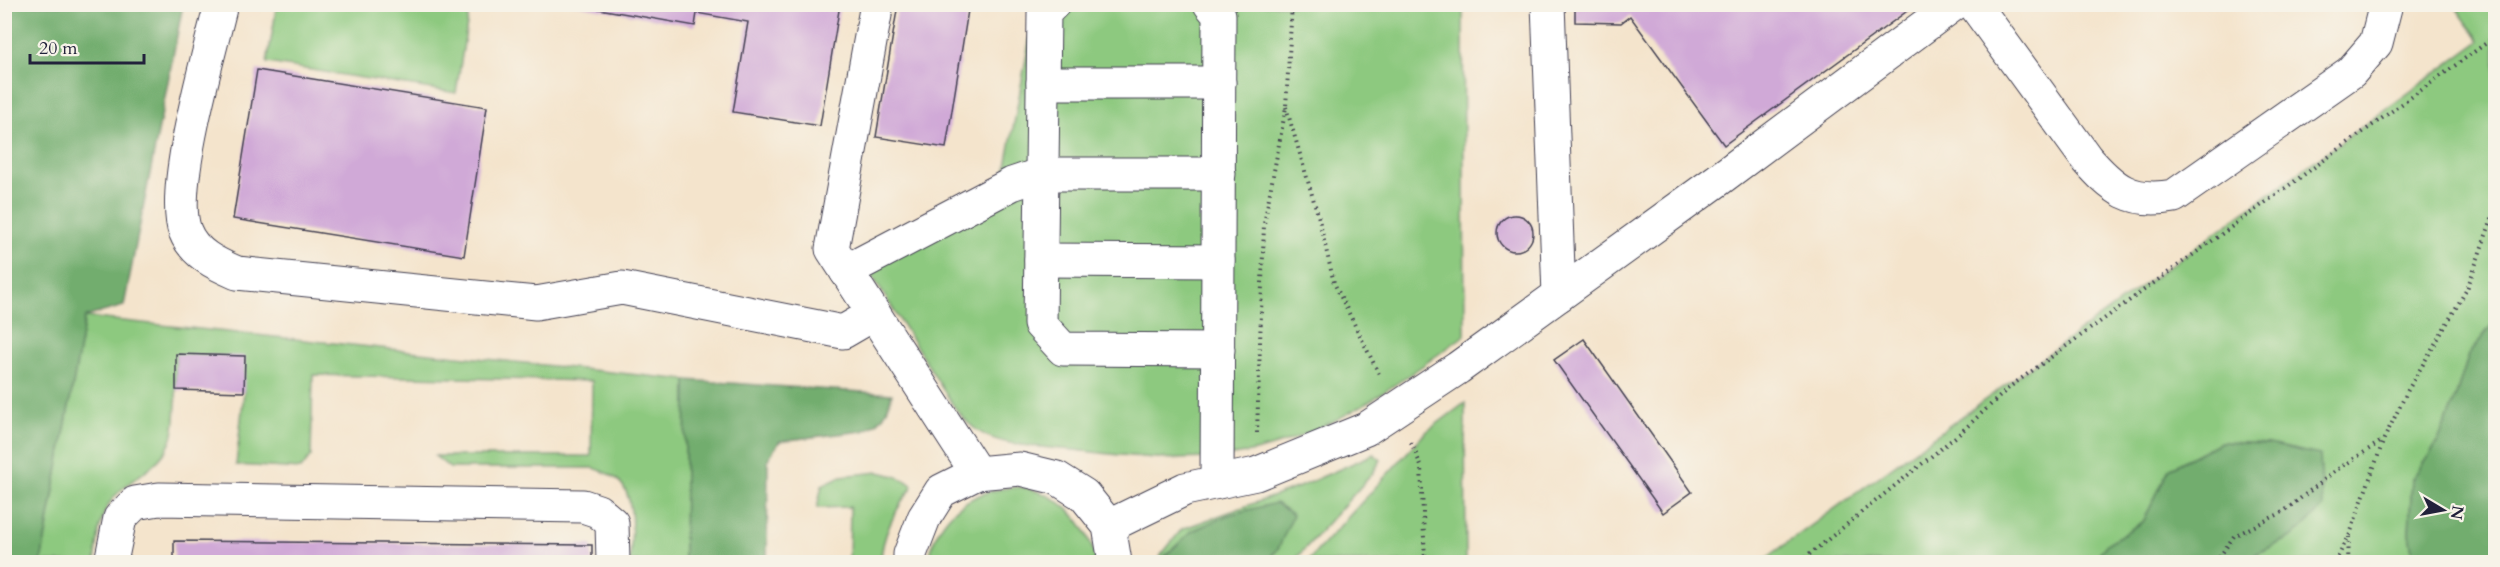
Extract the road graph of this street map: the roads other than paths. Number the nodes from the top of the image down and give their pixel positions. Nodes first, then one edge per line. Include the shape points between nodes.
1 (221, 4) edge
2 (877, 4) edge
3 (1053, 4) edge
4 (1210, 4) edge
5 (1548, 4) edge
6 (1954, 4) edge
7 (1974, 4) edge
8 (2386, 4) edge
9 (1043, 83) junction
10 (1219, 83) junction
11 (1042, 174) junction
12 (1219, 174) junction
13 (1041, 261) junction
14 (1218, 261) junction
15 (846, 271) junction
16 (1559, 294) junction
17 (874, 314) junction
18 (1218, 350) junction
19 (977, 473) junction
20 (1217, 482) junction
21 (1109, 526) junction
22 (111, 562) edge
23 (613, 562) edge
24 (910, 562) edge
25 (1115, 562) edge

1 - 17 street via 195,114 181,212 190,239 212,262 237,273 536,303 622,288 843,332
2 - 15 street via 832,249
3 - 9 street via 1044,14
4 - 10 street via 1220,15
5 - 16 street
6 - 16 street
7 - 8 street via 2105,180 2127,195 2154,200 2183,191 2351,72 2376,43
9 - 10 street
9 - 11 street
10 - 12 street
11 - 12 street
11 - 13 street
11 - 15 street via 1012,184
12 - 14 street
13 - 14 street
13 - 18 street via 1040,324 1064,350
14 - 18 street
15 - 17 street
16 - 20 street via 1366,429 1256,474
17 - 19 street
18 - 20 street
19 - 21 street via 1020,469 1057,478 1084,495
19 - 24 street via 941,491 924,518
20 - 21 street via 1185,489
21 - 25 street
22 - 23 street via 120,518 135,504 159,499 583,506 598,511 612,523

